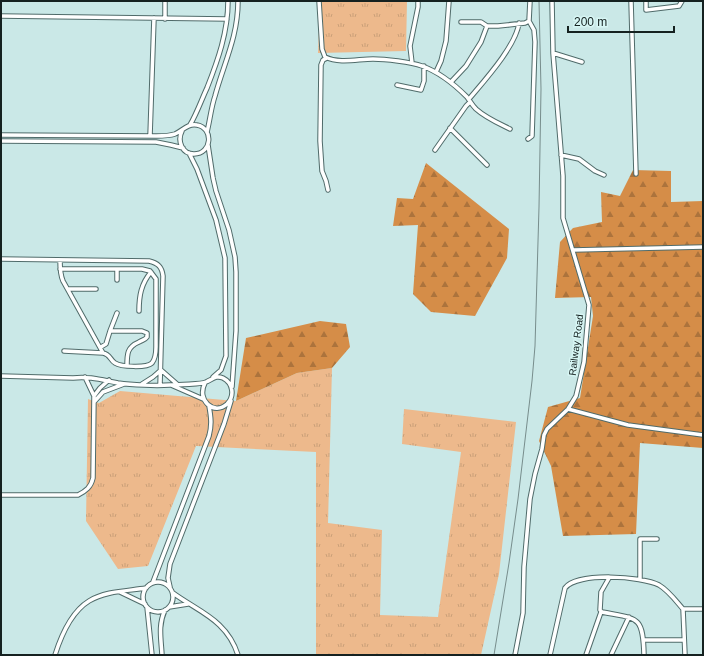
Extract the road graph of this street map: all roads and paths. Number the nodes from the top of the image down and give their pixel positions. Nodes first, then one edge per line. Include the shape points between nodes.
1 (165, 1) edge
2 (228, 1) edge
3 (238, 1) edge
4 (319, 1) edge
5 (418, 1) edge
6 (449, 1) edge
7 (530, 1) edge
8 (552, 1) edge
9 (631, 1) edge
10 (646, 1) edge
11 (682, 1) edge
12 (1, 16) edge
13 (154, 18) junction
14 (165, 19) junction
15 (227, 19) junction
16 (529, 21) junction
17 (461, 22) dead end
18 (519, 23) junction
19 (487, 26) junction
20 (553, 53) junction
21 (327, 58) junction
22 (582, 62) dead end
23 (412, 63) junction
24 (424, 66) junction
25 (436, 72) junction
26 (451, 82) junction
27 (397, 85) dead end
28 (469, 100) junction
29 (190, 125) junction
30 (450, 128) junction
31 (510, 129) dead end
32 (182, 131) junction
33 (207, 132) junction
34 (1, 135) edge
35 (150, 136) junction
36 (528, 140) dead end
37 (1, 141) edge
38 (208, 144) junction
39 (183, 148) junction
40 (435, 150) dead end
41 (189, 153) junction
42 (561, 155) junction
43 (487, 165) dead end
44 (604, 174) dead end
45 (636, 174) dead end
46 (328, 190) dead end
47 (703, 247) edge
48 (572, 250) junction
49 (1, 259) edge
50 (60, 260) junction
51 (60, 269) junction
52 (117, 269) junction
53 (151, 272) junction
54 (117, 280) dead end
55 (68, 289) junction
56 (96, 289) dead end
57 (139, 311) dead end
58 (117, 313) dead end
59 (110, 331) junction
60 (101, 347) junction
61 (64, 352) dead end
62 (103, 353) junction
63 (127, 366) junction
64 (161, 370) junction
65 (1, 376) edge
66 (85, 377) junction
67 (212, 378) junction
68 (109, 380) junction
69 (127, 383) junction
70 (206, 383) junction
71 (142, 384) junction
72 (177, 384) junction
73 (160, 385) junction
74 (170, 385) junction
75 (232, 388) junction
76 (94, 396) junction
77 (232, 398) junction
78 (203, 399) junction
79 (94, 403) junction
80 (209, 406) junction
81 (568, 409) junction
82 (703, 435) edge
83 (1, 495) edge
84 (657, 539) dead end
85 (609, 578) junction
86 (640, 579) junction
87 (153, 582) junction
88 (170, 586) junction
89 (146, 588) junction
90 (120, 592) junction
91 (173, 592) junction
92 (188, 604) junction
93 (146, 605) junction
94 (169, 607) junction
95 (703, 609) edge
96 (165, 610) junction
97 (683, 610) junction
98 (601, 612) junction
99 (629, 617) junction
100 (644, 640) junction
101 (684, 640) junction
102 (55, 655) edge
103 (152, 655) edge
104 (162, 655) edge
105 (238, 655) edge
106 (515, 655) edge
107 (550, 655) edge
108 (586, 655) edge
109 (611, 655) edge
110 (644, 655) edge
111 (685, 655) edge

1 - 14 street
2 - 15 street
3 - 33 street via 233,40 214,97
4 - 21 street via 322,49
5 - 23 street via 410,46
6 - 25 street via 446,41
7 - 16 street
8 - 20 street, Railway Road
9 - 45 street
10 - 11 street via 646,10 679,6
12 - 13 street
13 - 14 street
13 - 35 street
14 - 15 street
15 - 29 street via 219,56
16 - 18 street
16 - 36 street via 534,30 535,42 532,136
17 - 19 street via 481,22
18 - 19 street
18 - 28 street via 512,43
19 - 26 street via 481,42 466,66
20 - 22 street
20 - 42 street, Railway Road
21 - 23 street via 375,58
21 - 46 street via 321,65 320,125 322,171
23 - 24 street
24 - 25 street
24 - 27 street via 421,90
25 - 26 street
26 - 28 street
28 - 30 street
28 - 31 street via 488,118
29 - 32 street
29 - 33 street via 198,125
30 - 40 street
30 - 43 street
32 - 35 street via 172,135
32 - 39 street via 180,140
33 - 38 street
34 - 35 street
37 - 39 street via 156,142
38 - 41 street via 197,154
38 - 75 street via 214,185 235,257 236,331
39 - 41 street
41 - 67 street via 216,220 225,258 226,356 221,370
42 - 44 street via 579,159 595,171
42 - 48 street, Railway Road via 563,218
47 - 48 street
48 - 81 street, Railway Road via 589,305 584,362 576,396
49 - 50 street
50 - 51 street
50 - 64 street via 148,262 159,265 163,276
51 - 52 street
51 - 55 street
52 - 53 street via 142,269
52 - 54 street
53 - 57 street via 141,289
53 - 63 street via 156,279 156,356 152,364 147,366
55 - 56 street
55 - 60 street
58 - 59 street
59 - 60 street via 106,344
59 - 63 street via 147,333 145,339 129,348
60 - 62 street
61 - 62 street
62 - 63 street via 110,356 113,362
64 - 71 street
64 - 72 street
64 - 73 street
65 - 66 street
66 - 68 street
66 - 76 street
67 - 70 street
67 - 75 street via 222,378
68 - 69 street
68 - 76 street
69 - 71 street
69 - 79 street via 108,390
70 - 72 street
70 - 78 street via 203,388
71 - 73 street
72 - 74 street
73 - 74 street
74 - 78 street
75 - 77 street
76 - 79 street
77 - 80 street via 222,407
77 - 88 street via 170,564
78 - 80 street
79 - 83 street via 93,478 86,491 78,495
80 - 87 street via 212,418 209,436
81 - 82 street via 628,426
81 - 106 street, Railway Road via 547,429 535,474 530,499 524,568 523,613
84 - 86 street via 640,539
85 - 86 street
85 - 98 street via 601,592
85 - 107 street via 594,578 567,585
86 - 97 street via 663,588
87 - 88 street via 162,582
87 - 89 street
88 - 91 street
89 - 90 street
89 - 93 street via 143,596
90 - 93 street
90 - 102 street via 88,601 70,621
91 - 92 street
91 - 94 street
92 - 94 street
92 - 105 street via 202,610 219,624
93 - 96 street via 156,612
93 - 103 street
94 - 96 street
95 - 97 street
96 - 104 street via 160,626
97 - 101 street
98 - 99 street
98 - 108 street
99 - 100 street via 637,621
99 - 109 street
100 - 101 street
100 - 110 street
101 - 111 street

